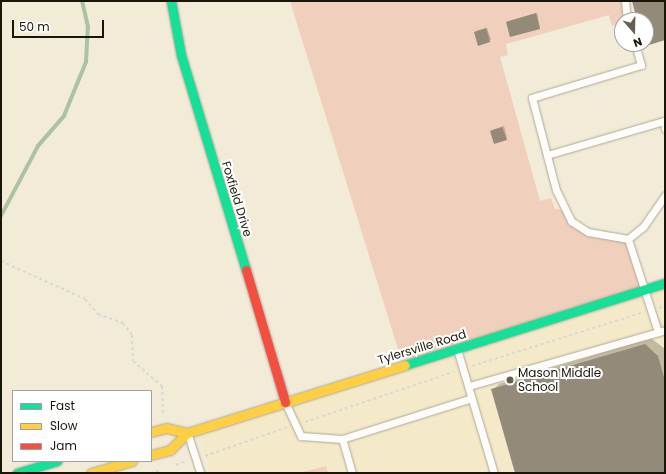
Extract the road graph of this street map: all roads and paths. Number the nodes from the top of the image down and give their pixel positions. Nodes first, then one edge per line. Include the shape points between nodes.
1 (171, 1) edge
2 (625, 1) edge
3 (626, 12) edge
4 (637, 52) edge
5 (665, 129) edge
6 (547, 155) junction
7 (665, 194) edge
8 (628, 240) junction
9 (1, 261) edge
10 (665, 283) edge
11 (643, 290) junction
12 (665, 306) edge
13 (650, 310) junction
14 (661, 331) edge
15 (457, 348) junction
16 (464, 369) junction
17 (469, 386) junction
18 (472, 398) junction
19 (285, 402) junction
20 (294, 425) junction
21 (166, 428) junction
22 (152, 432) edge
23 (187, 433) junction
24 (342, 439) junction
25 (152, 455) edge
26 (195, 459) junction
27 (54, 462) edge
28 (129, 462) edge
29 (173, 466) dead end
30 (165, 468) dead end
31 (17, 473) edge
32 (91, 473) edge
33 (150, 473) edge
34 (200, 473) edge
35 (352, 473) edge
36 (494, 473) edge

1 - 19 main road, Foxfield Drive via 181,55
2 - 3 lane
4 - 6 lane via 641,65 532,98
5 - 6 lane via 664,121
6 - 8 lane via 563,210 571,221 588,232
7 - 8 lane via 643,227
8 - 11 lane
9 - 21 path via 85,299 98,314 123,323 132,335 133,361 162,386 160,401
10 - 11 main road, Tylersville Road
11 - 13 lane
11 - 15 main road, Tylersville Road
12 - 13 path
13 - 14 lane
13 - 16 path
14 - 17 lane
15 - 16 lane
15 - 19 main road, Tylersville Road
16 - 17 lane
16 - 20 path
17 - 18 lane
18 - 24 lane
18 - 36 lane
19 - 20 lane
19 - 23 main road, Tylersville Road
20 - 24 lane via 301,436 311,439
20 - 26 path
21 - 22 main road
21 - 23 main road
23 - 25 main road, Tylersville Road via 170,450
23 - 26 lane
24 - 35 lane
26 - 29 path
26 - 34 lane
27 - 31 main road
28 - 32 main road
30 - 33 path

